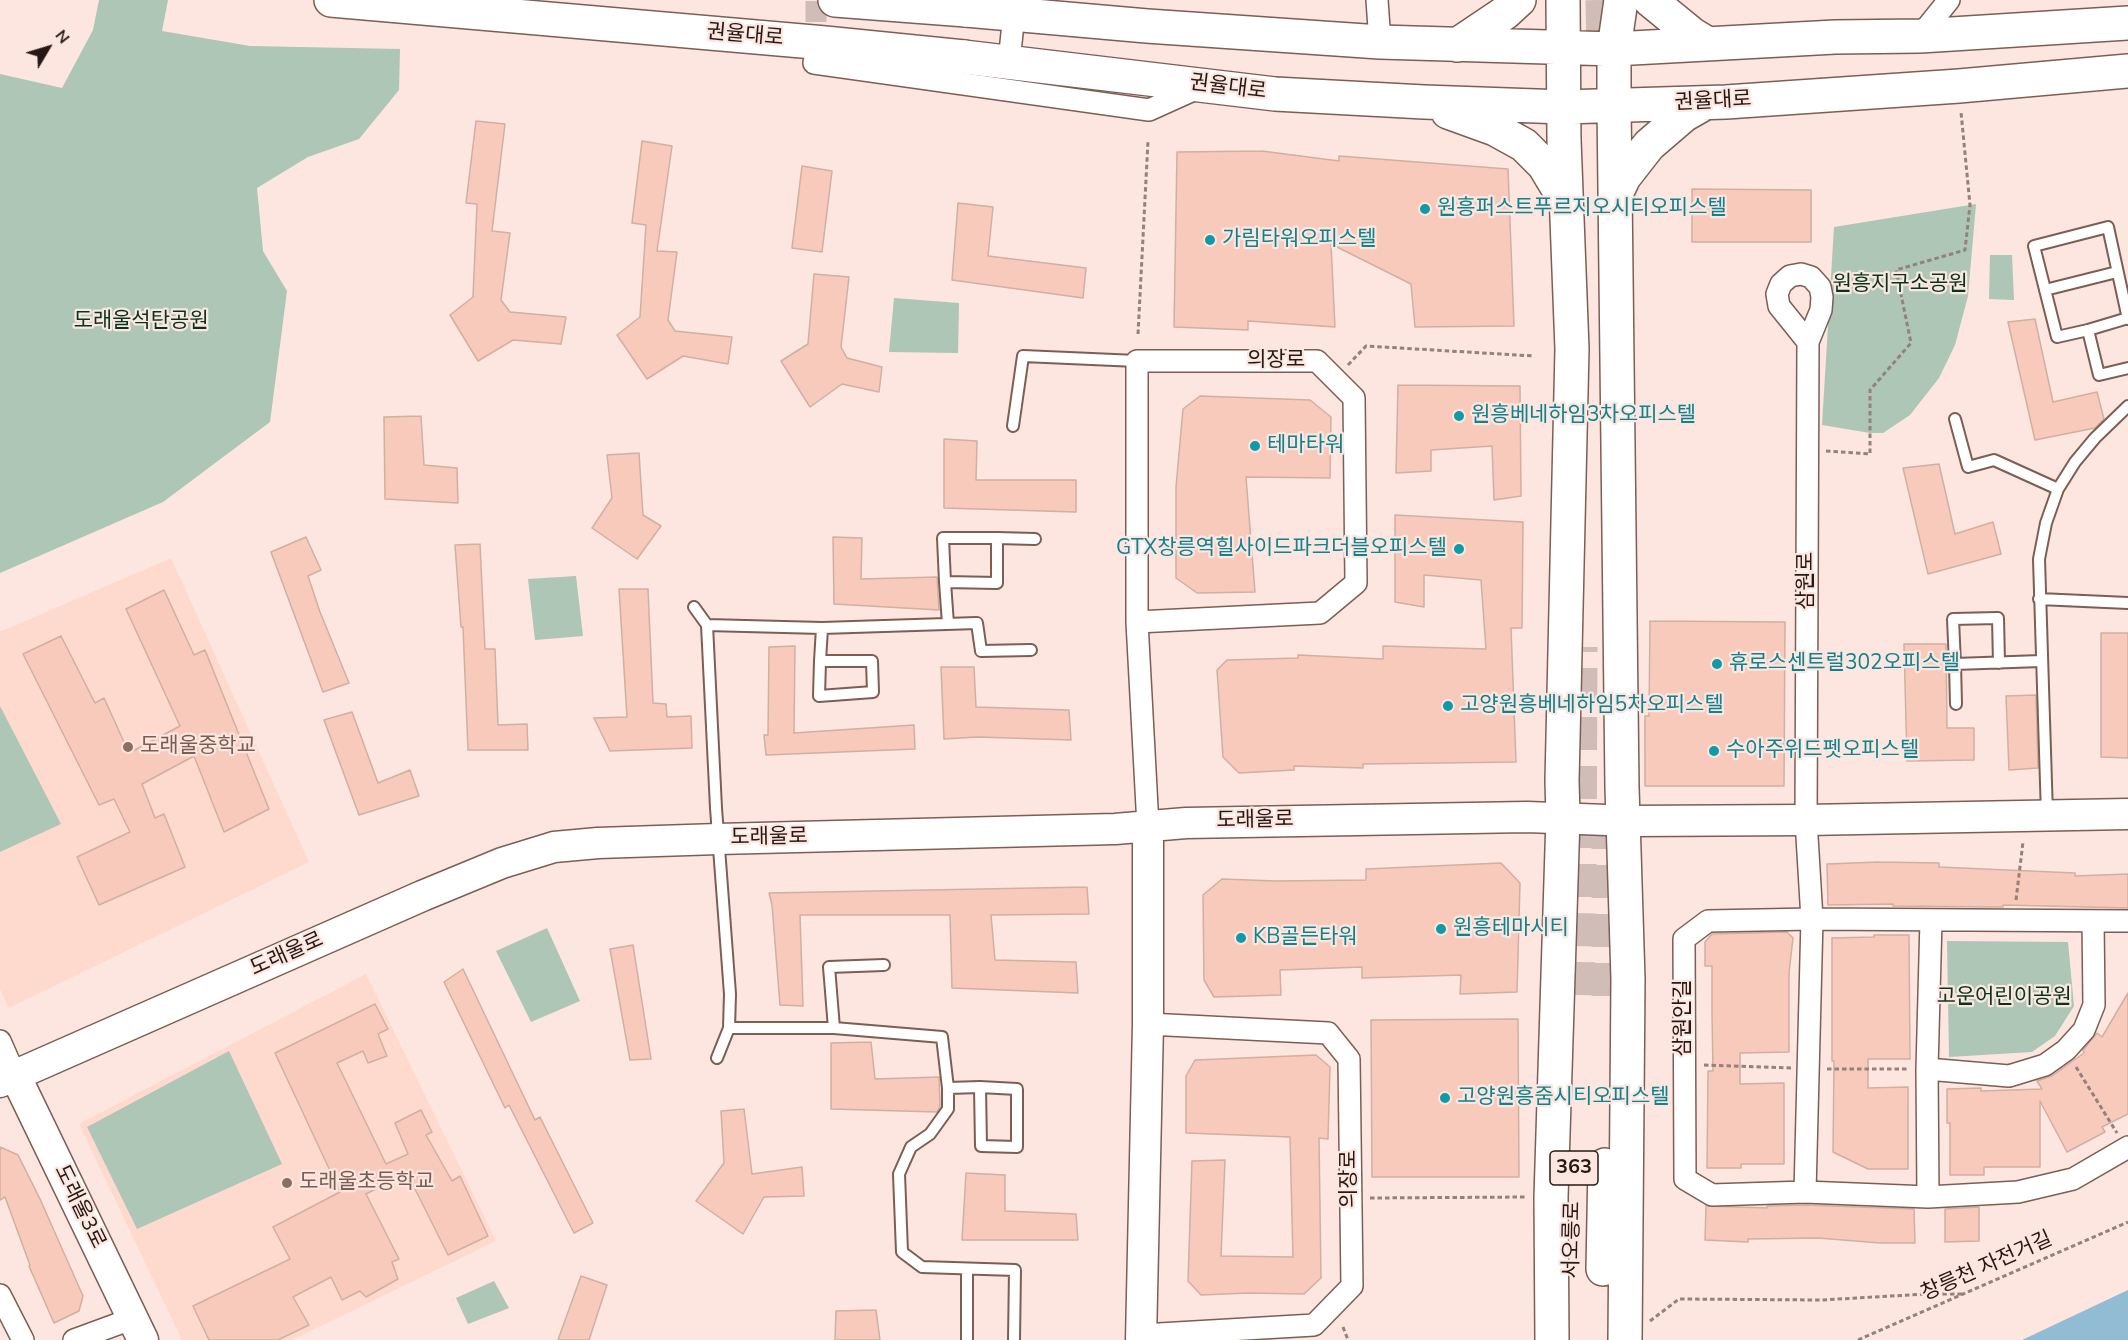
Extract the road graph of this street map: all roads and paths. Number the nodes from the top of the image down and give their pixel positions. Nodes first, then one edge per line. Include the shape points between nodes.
1 (331, 0) edge
2 (835, 0) edge
3 (1377, 0) edge
4 (1519, 0) edge
5 (1563, 0) edge
6 (1621, 0) edge
7 (1650, 0) edge
8 (1949, 0) edge
9 (1014, 7) edge
10 (2122, 21) edge
11 (1920, 36) junction
12 (1380, 42) junction
13 (1708, 44) junction
14 (1457, 45) junction
15 (1563, 47) junction
16 (1614, 49) junction
17 (816, 52) dead end
18 (1009, 62) junction
19 (2123, 73) edge
20 (1203, 86) junction
21 (1959, 86) junction
22 (1424, 102) junction
23 (1705, 104) junction
24 (1614, 105) junction
25 (1564, 107) junction
26 (1148, 141) dead end
27 (1615, 195) junction
28 (1568, 204) junction
29 (2117, 272) junction
30 (2045, 290) junction
31 (2128, 319) edge
32 (2088, 330) junction
33 (1138, 334) dead end
34 (1808, 342) dead end
35 (1534, 356) dead end
36 (1137, 361) junction
37 (1348, 365) dead end
38 (2128, 368) edge
39 (2128, 406) edge
40 (1955, 419) dead end
41 (1013, 426) dead end
42 (1818, 450) dead end
43 (2058, 489) junction
44 (997, 538) junction
45 (1035, 539) dead end
46 (945, 582) junction
47 (2039, 599) junction
48 (2128, 603) edge
49 (694, 607) dead end
50 (1137, 622) junction
51 (948, 624) junction
52 (707, 625) junction
53 (822, 628) junction
54 (1031, 650) dead end
55 (820, 661) junction
56 (2041, 661) junction
57 (2000, 663) junction
58 (1955, 664) junction
59 (1956, 704) dead end
60 (2128, 814) edge
61 (2047, 815) junction
62 (1575, 818) junction
63 (1624, 819) junction
64 (1806, 820) junction
65 (1148, 826) junction
66 (718, 839) junction
67 (2023, 842) dead end
68 (1812, 919) junction
69 (1930, 920) junction
70 (2014, 920) junction
71 (2093, 921) junction
72 (2128, 921) edge
73 (884, 965) dead end
74 (1148, 1024) junction
75 (729, 1028) junction
76 (834, 1028) junction
77 (0, 1041) edge
78 (2066, 1050) junction
79 (717, 1058) dead end
80 (1927, 1069) junction
81 (7, 1079) edge
82 (980, 1087) junction
83 (948, 1088) junction
84 (2127, 1148) edge
85 (1804, 1192) junction
86 (1369, 1197) dead end
87 (1531, 1197) dead end
88 (1928, 1197) junction
89 (2128, 1222) edge
90 (967, 1270) junction
91 (1962, 1294) junction
92 (0, 1295) edge
93 (1342, 1327) dead end
94 (138, 1329) edge
95 (1636, 1332) edge
96 (1142, 1338) edge
97 (23, 1340) edge
98 (74, 1340) edge
99 (967, 1340) edge
100 (1014, 1340) edge
101 (1348, 1340) edge
102 (1552, 1340) edge
103 (1572, 1340) edge
104 (1603, 1340) edge
105 (1858, 1340) edge

1 - 18 main road, 권율대로
2 - 9 main road via 966,10
3 - 12 street
4 - 14 main road
5 - 15 main road
6 - 16 main road
7 - 13 main road
8 - 11 street
9 - 12 main road via 1158,27
9 - 18 street
10 - 11 main road
11 - 13 main road
12 - 14 main road
13 - 16 main road
14 - 15 main road
15 - 16 main road
15 - 25 main road
16 - 24 main road
17 - 20 street via 814,63 1149,110
18 - 20 main road, 권율대로
19 - 21 main road, 권율대로
20 - 22 main road, 권율대로
21 - 23 main road, 권율대로
21 - 42 path via 1970,205 1965,250 1896,270 1911,343 1870,390 1870,454
22 - 25 main road, 권율대로
22 - 28 main road via 1495,129 1524,145 1553,178
23 - 24 main road, 권율대로
23 - 27 main road via 1684,115 1649,145
24 - 25 main road, 권율대로
24 - 27 main road
25 - 28 main road
26 - 33 path
27 - 63 main road
28 - 62 main road via 1572,350 1562,781
29 - 30 lane
29 - 30 lane via 2108,227 2034,246
29 - 31 lane
30 - 32 lane via 2058,337
31 - 32 lane
32 - 38 lane via 2099,375
34 - 64 street, 삼원로
35 - 37 path via 1366,346
36 - 41 lane via 1023,356
36 - 50 street, 의장로
36 - 50 street, 의장로 via 1317,361 1335,378 1354,398 1356,583 1320,613
39 - 43 lane via 2075,462
40 - 43 lane via 1968,467 1994,460
43 - 47 lane via 2038,559
44 - 45 lane
44 - 46 lane via 997,583
44 - 46 lane via 943,538
46 - 51 lane
47 - 48 lane
47 - 56 lane
49 - 52 lane
50 - 65 street, 의장로
51 - 53 lane
51 - 54 lane via 977,623 981,651
52 - 53 lane
52 - 66 lane
53 - 55 lane
55 - 55 lane via 819,696 873,692 872,661
56 - 57 lane
56 - 61 lane
57 - 58 lane
57 - 58 lane via 1998,618 1953,619
58 - 59 lane
60 - 61 main road
61 - 64 main road
62 - 63 main road
62 - 65 main road, 도래울로 via 1186,822
62 - 102 main road via 1551,1197
63 - 64 main road
63 - 95 main road
64 - 68 street
65 - 66 main road, 도래울로
65 - 74 main road, 의장로
66 - 75 lane
66 - 81 main road, 도래울로 via 554,847 502,863
67 - 70 path
68 - 69 street, 삼원안길
68 - 85 street
68 - 85 street, 삼원안길 via 1708,921 1684,939 1684,1179 1712,1195
69 - 70 street, 삼원안길
69 - 80 street
70 - 71 street, 삼원안길
71 - 72 street, 삼원안길
71 - 78 street via 2094,1005 2084,1030
73 - 76 lane via 829,967
74 - 96 main road, 의장로
74 - 96 street, 의장로 via 1328,1033 1349,1059 1352,1286 1314,1325
75 - 76 lane
75 - 79 lane
76 - 83 lane via 942,1037
77 - 81 street
78 - 80 street via 2044,1065 2009,1076
78 - 84 path
80 - 88 street
81 - 94 main road, 도래울3로
82 - 82 lane via 1017,1089 1017,1147 981,1146
82 - 83 lane
83 - 90 lane via 948,1109 930,1134 911,1147 899,1174 902,1252 922,1267
84 - 88 street, 삼원안길 via 2073,1179 2029,1190
85 - 88 street, 삼원안길
86 - 87 path
89 - 91 path, 창릉천 자전거길
90 - 99 lane
90 - 100 lane via 1015,1270
91 - 95 path via 1822,1300 1679,1299
91 - 105 path, 창릉천 자전거길
92 - 97 street
93 - 101 path
94 - 98 street
103 - 104 main road, 서오릉로 / 363 via 1593,995

